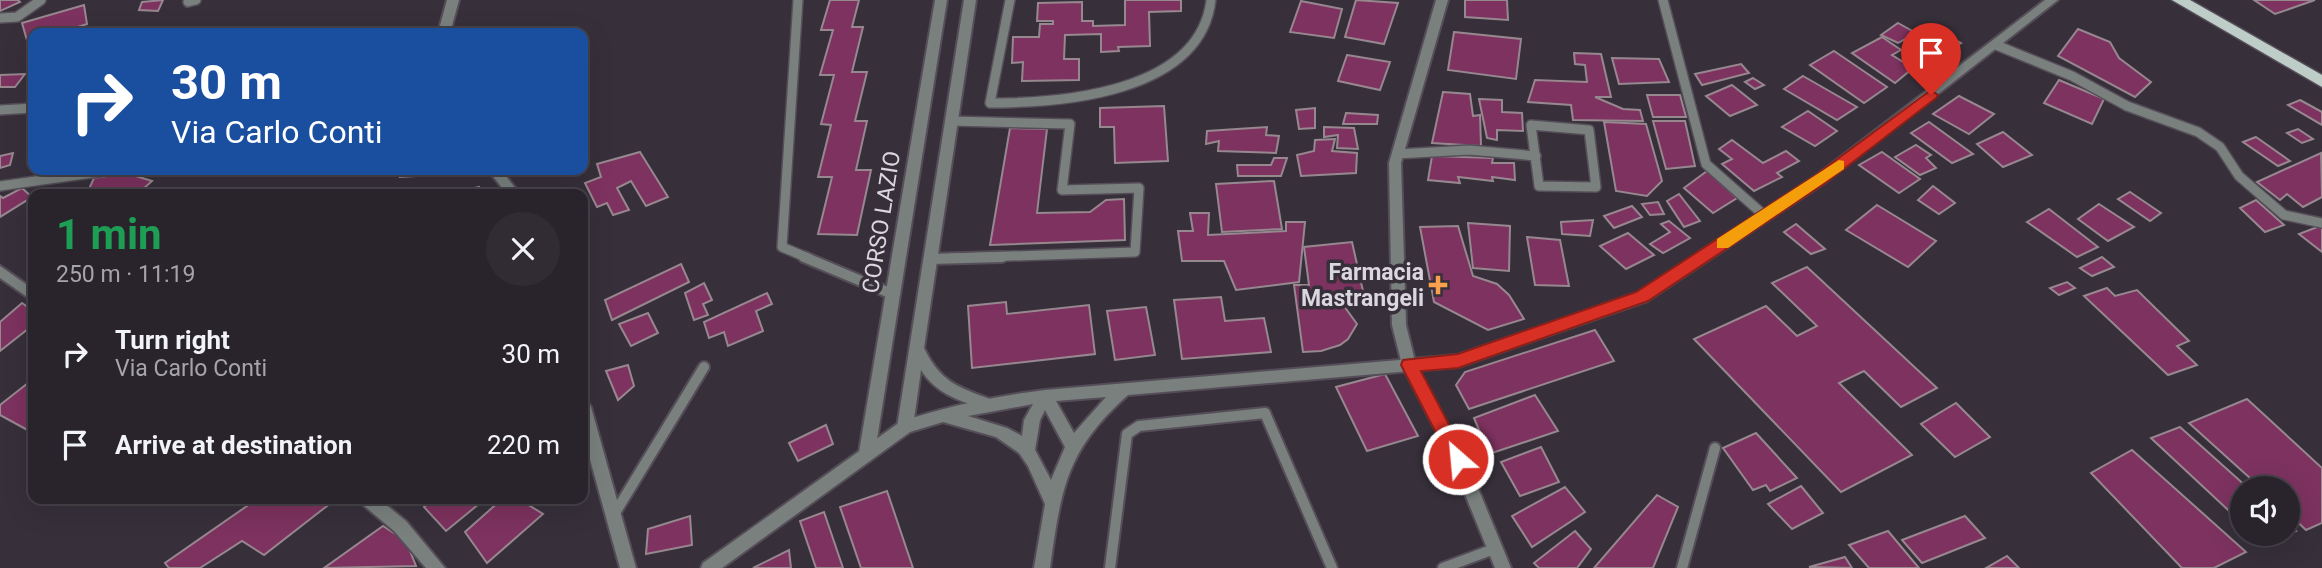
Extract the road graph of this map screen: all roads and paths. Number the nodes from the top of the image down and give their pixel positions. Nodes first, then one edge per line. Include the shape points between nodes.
1 (41, 0) edge
2 (453, 0) edge
3 (798, 0) edge
4 (941, 0) edge
5 (970, 0) edge
6 (1010, 0) edge
7 (1211, 0) edge
8 (1442, 0) edge
9 (1663, 0) edge
10 (2052, 0) edge
11 (2179, 0) edge
12 (0, 18) edge
13 (445, 28) edge
14 (1996, 45) junction
15 (2322, 82) edge
16 (28, 108) edge
17 (0, 110) edge
18 (951, 121) junction
19 (1397, 154) junction
20 (1536, 156) junction
21 (78, 175) edge
22 (498, 175) edge
23 (0, 186) edge
24 (510, 189) edge
25 (1765, 216) junction
26 (2319, 220) edge
27 (930, 259) junction
28 (0, 271) edge
29 (28, 292) edge
30 (892, 294) junction
31 (917, 347) junction
32 (1409, 365) junction
33 (705, 366) dead end
34 (1125, 389) junction
35 (1045, 396) junction
36 (985, 403) junction
37 (940, 415) junction
38 (588, 424) edge
39 (905, 427) junction
40 (1072, 444) junction
41 (1028, 447) junction
42 (1715, 448) dead end
43 (867, 452) junction
44 (1051, 501) junction
45 (374, 504) edge
46 (615, 513) junction
47 (1494, 549) junction
48 (437, 568) edge
49 (628, 568) edge
50 (709, 568) edge
51 (1042, 568) edge
52 (1110, 568) edge
53 (1332, 568) edge
54 (1443, 568) edge
55 (1503, 568) edge
56 (1682, 568) edge

1 - 12 lane via 29,11
2 - 13 street
3 - 30 lane via 782,247
4 - 30 street, CORSO LAZIO
5 - 18 street
6 - 7 lane via 990,103 1073,100 1138,79 1182,56 1210,20
8 - 19 street
9 - 25 lane via 1706,164
10 - 14 street
11 - 15 main road
14 - 25 street
14 - 26 lane via 2072,76 2127,106 2198,132 2220,147 2239,176 2284,215
16 - 17 lane
18 - 27 street
18 - 27 lane via 1070,124 1062,190 1139,188 1135,252
19 - 20 lane via 1469,150
19 - 32 street via 1399,326
20 - 20 lane via 1531,125 1589,130 1596,187 1539,186
21 - 23 lane
22 - 24 street
25 - 32 street via 1642,297 1458,361
27 - 31 street
28 - 29 street
30 - 43 street, CORSO LAZIO
31 - 36 street via 928,373 948,392
31 - 39 street
32 - 34 street
32 - 47 street via 1458,459
33 - 46 lane
34 - 35 street
34 - 40 street via 1102,406
35 - 36 street
35 - 40 street
35 - 41 street via 1032,420
36 - 37 street
37 - 39 street
37 - 41 street via 1001,432
38 - 46 street
39 - 43 street
40 - 44 street
41 - 44 street via 1041,468
42 - 56 lane
43 - 50 street
44 - 51 street
45 - 48 street
46 - 49 street
47 - 54 lane
47 - 55 street
52 - 53 lane via 1127,434 1139,426 1265,413

